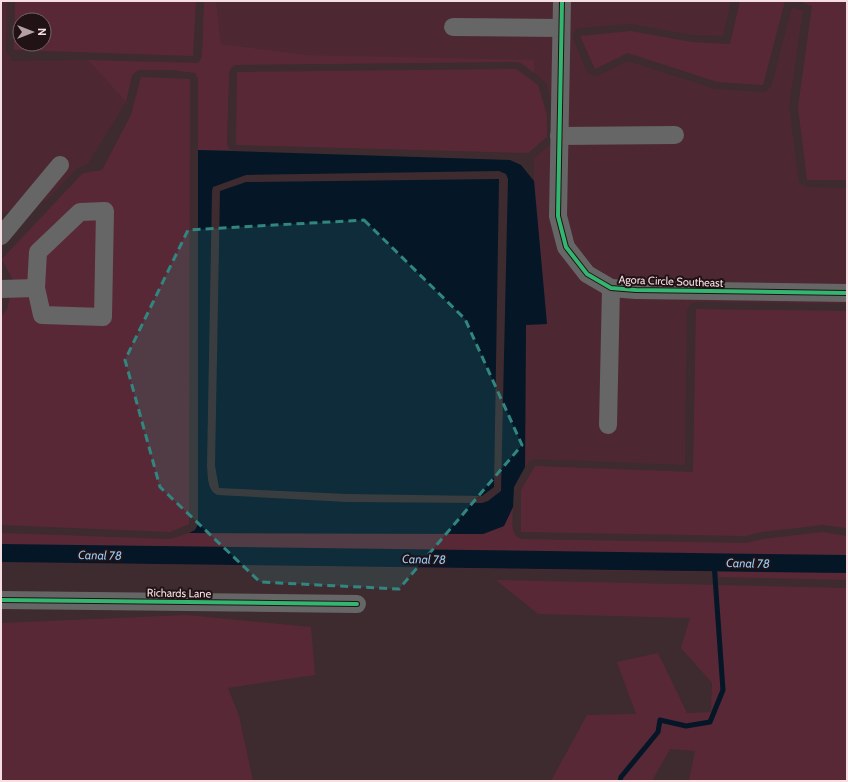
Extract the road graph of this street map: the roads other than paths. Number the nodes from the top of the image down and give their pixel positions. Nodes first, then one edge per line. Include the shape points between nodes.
1 (562, 1) edge
2 (454, 27) dead end
3 (561, 28) junction
4 (674, 135) dead end
5 (559, 136) junction
6 (60, 165) dead end
7 (1, 236) edge
8 (36, 288) junction
9 (610, 288) junction
10 (1, 289) edge
11 (847, 293) edge
12 (608, 425) dead end
13 (1, 600) edge
14 (357, 604) dead end

1 - 3 street, Agora Circle Southeast
2 - 3 street
3 - 5 street, Agora Circle Southeast
4 - 5 street
5 - 9 street, Agora Circle Southeast via 558,216 566,247 587,274
6 - 7 street
8 - 8 street via 42,315 103,317 105,211 80,212 38,252
8 - 10 street
9 - 11 street, Agora Circle Southeast
9 - 12 street
13 - 14 street, Richards Lane

